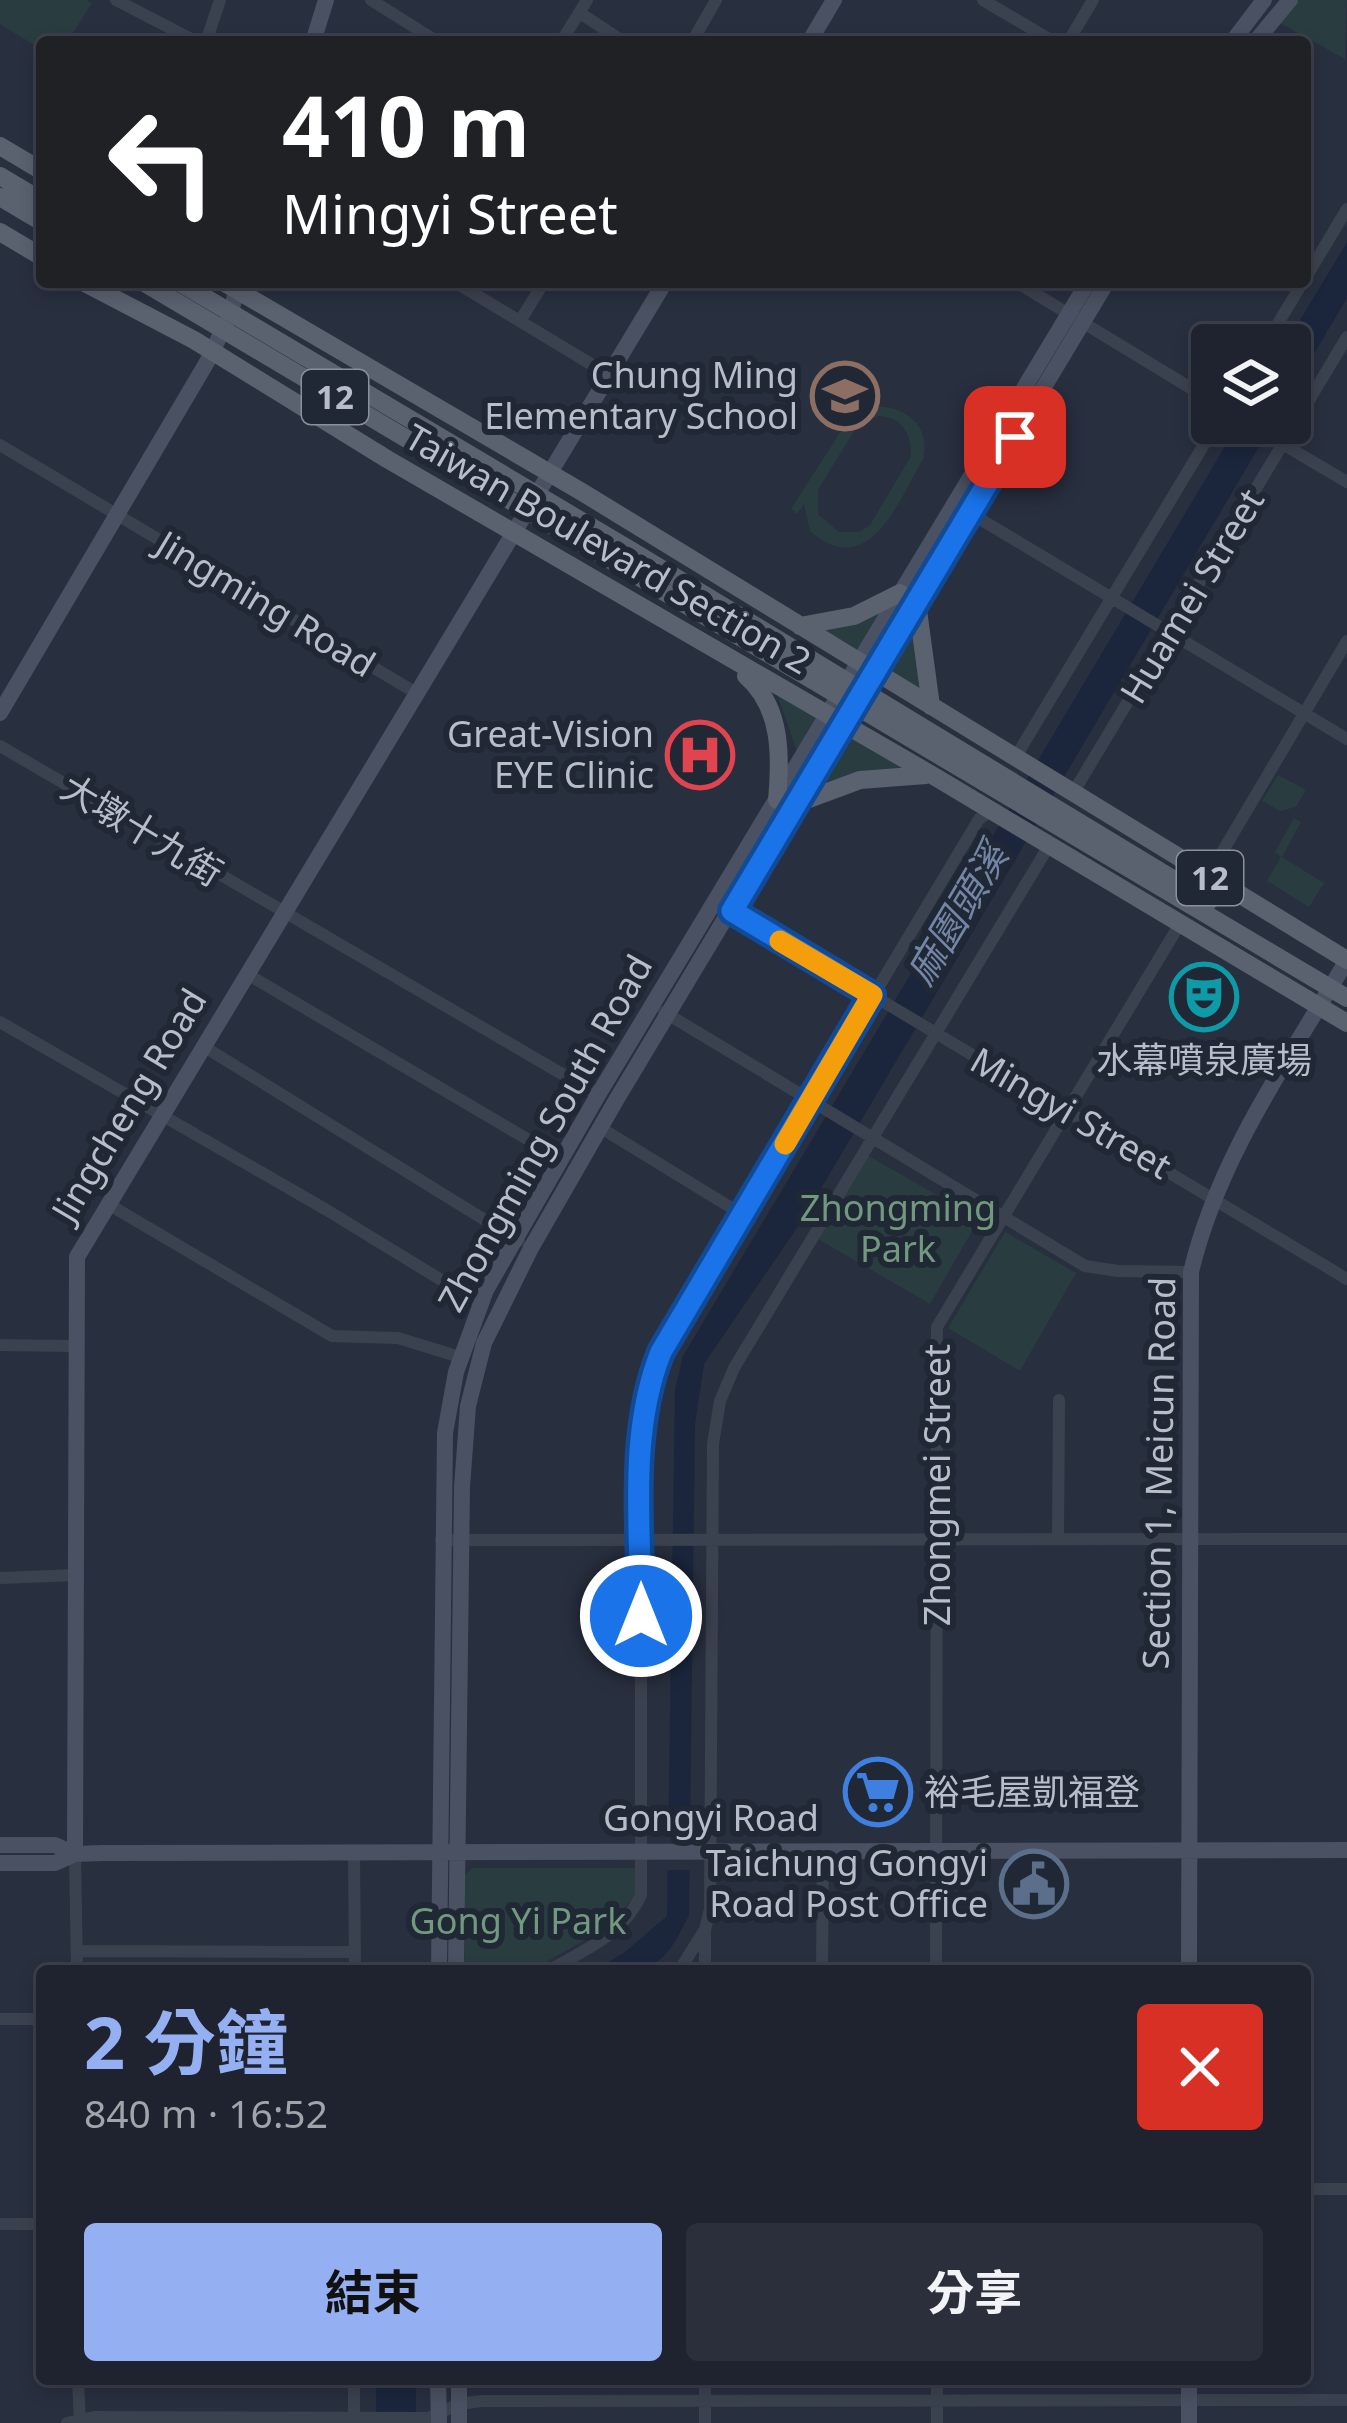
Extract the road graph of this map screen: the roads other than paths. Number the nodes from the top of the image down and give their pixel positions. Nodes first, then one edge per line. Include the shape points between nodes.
1 (116, 0) edge
2 (220, 0) edge
3 (326, 0) edge
4 (371, 0) edge
5 (716, 0) edge
6 (834, 0) edge
7 (983, 0) edge
8 (1093, 0) edge
9 (1264, 0) edge
10 (1290, 0) edge
11 (584, 6) edge
12 (185, 36) edge
13 (208, 36) edge
14 (315, 36) edge
15 (428, 36) edge
16 (565, 36) edge
17 (617, 36) edge
18 (695, 36) edge
19 (813, 36) edge
20 (1044, 36) edge
21 (1072, 36) edge
22 (1237, 36) edge
23 (1260, 36) edge
24 (0, 146) edge
25 (36, 167) edge
26 (0, 176) edge
27 (0, 197) edge
28 (36, 197) edge
29 (1347, 209) edge
30 (36, 218) edge
31 (0, 232) edge
32 (36, 253) edge
33 (1311, 268) edge
34 (94, 288) edge
35 (156, 288) edge
36 (186, 288) edge
37 (232, 288) edge
38 (239, 288) edge
39 (465, 288) edge
40 (540, 288) edge
41 (660, 288) edge
42 (1026, 288) edge
43 (1086, 288) edge
44 (1102, 288) edge
45 (1299, 288) edge
46 (1076, 318) junction
47 (520, 321) junction
48 (228, 322) junction
49 (1278, 324) edge
50 (1347, 337) edge
51 (212, 352) junction
52 (609, 375) junction
53 (1191, 388) edge
54 (1311, 393) edge
55 (1205, 444) edge
56 (1278, 444) edge
57 (1281, 444) edge
58 (0, 445) edge
59 (550, 474) junction
60 (1347, 482) edge
61 (533, 502) junction
62 (970, 513) junction
63 (114, 514) junction
64 (514, 532) junction
65 (908, 598) junction
66 (1113, 599) junction
67 (800, 626) junction
68 (1167, 631) junction
69 (1347, 641) edge
70 (711, 646) junction
71 (866, 667) junction
72 (851, 693) junction
73 (418, 694) junction
74 (931, 706) junction
75 (0, 713) edge
76 (1304, 714) junction
77 (835, 720) junction
78 (1347, 739) edge
79 (0, 746) edge
80 (1015, 758) junction
81 (932, 775) junction
82 (999, 793) junction
83 (1073, 794) junction
84 (788, 802) junction
85 (1058, 828) junction
86 (1208, 876) junction
87 (724, 906) junction
88 (286, 909) junction
89 (1181, 922) junction
90 (247, 974) junction
91 (1343, 978) edge
92 (878, 999) junction
93 (1320, 1007) junction
94 (661, 1010) junction
95 (0, 1022) edge
96 (1347, 1023) edge
97 (932, 1031) junction
98 (203, 1046) junction
99 (598, 1095) junction
100 (814, 1101) junction
101 (1066, 1110) junction
102 (161, 1114) junction
103 (601, 1128) junction
104 (869, 1135) junction
105 (561, 1160) junction
106 (1214, 1197) junction
107 (108, 1204) junction
108 (1002, 1214) junction
109 (743, 1215) junction
110 (522, 1243) junction
111 (1191, 1273) junction
112 (1347, 1279) edge
113 (479, 1304) junction
114 (0, 1345) edge
115 (75, 1346) junction
116 (460, 1357) junction
117 (1059, 1400) dead end
118 (1058, 1539) junction
119 (1190, 1539) junction
120 (1347, 1539) edge
121 (451, 1540) junction
122 (710, 1540) junction
123 (937, 1540) junction
124 (646, 1541) junction
125 (75, 1575) junction
126 (0, 1578) edge
127 (0, 1845) edge
128 (1347, 1850) edge
129 (354, 1851) junction
130 (448, 1851) junction
131 (648, 1851) junction
132 (823, 1851) junction
133 (936, 1851) junction
134 (1189, 1851) junction
135 (707, 1852) junction
136 (75, 1854) junction
137 (0, 1864) edge
138 (705, 1930) junction
139 (77, 1951) junction
140 (355, 1952) junction
141 (77, 1965) edge
142 (355, 1965) edge
143 (439, 1965) edge
144 (456, 1965) edge
145 (558, 1965) edge
146 (683, 1965) edge
147 (705, 1965) edge
148 (822, 1965) edge
149 (936, 1965) edge
150 (1189, 1965) edge
151 (0, 2019) edge
152 (36, 2019) edge
153 (1311, 2188) edge
154 (1347, 2189) edge
155 (0, 2224) edge
156 (36, 2224) edge
157 (78, 2385) edge
158 (354, 2385) edge
159 (438, 2385) edge
160 (705, 2385) edge
161 (937, 2385) edge
162 (1189, 2385) edge
163 (1347, 2400) edge
164 (705, 2402) junction
165 (937, 2402) junction
166 (1189, 2402) junction
167 (459, 2414) edge
168 (436, 2418) edge
169 (357, 2420) edge
170 (75, 2422) edge
171 (705, 2423) edge
172 (937, 2423) edge
173 (1189, 2423) edge

1 - 12 street
2 - 13 street
3 - 14 main road
4 - 15 street
5 - 18 street
6 - 19 main road
7 - 20 street
8 - 21 street
9 - 22 main road
10 - 23 main road
11 - 16 street
11 - 17 street
24 - 25 main road
26 - 28 main road
27 - 30 main road
29 - 33 street
31 - 32 main road
34 - 51 main road, Taiwan Boulevard Section 2 / 12
35 - 48 main road, Taiwan Boulevard Section 2 / 12
36 - 48 main road, Taiwan Boulevard Section 2 / 12
37 - 48 main road
38 - 59 main road, Taiwan Boulevard Section 2 / 12
39 - 47 street
40 - 47 street
41 - 52 main road, Jingcheng Road
42 - 46 street
43 - 46 main road
44 - 46 main road
45 - 49 street
46 - 53 street
46 - 62 main road
46 - 65 main road
47 - 52 street
48 - 51 main road
48 - 61 main road, Taiwan Boulevard Section 2 / 12
50 - 54 street, Huamei Street
51 - 63 main road
51 - 64 main road, Taiwan Boulevard Section 2 / 12
52 - 59 main road, Jingcheng Road
55 - 66 street
56 - 68 street, Huamei Street
57 - 60 street
58 - 63 street, Jingming Road
59 - 61 main road, Jingcheng Road
59 - 67 main road, Taiwan Boulevard Section 2 / 12
61 - 64 main road, Jingcheng Road
61 - 72 main road, Taiwan Boulevard Section 2 / 12
62 - 65 main road
62 - 66 street
63 - 73 street, Jingming Road
63 - 75 main road
64 - 70 main road, Taiwan Boulevard Section 2 / 12
64 - 73 main road, Jingcheng Road
65 - 67 main road
65 - 71 main road, Zhongming South Road
65 - 74 main road
66 - 68 street
66 - 80 street
67 - 71 main road, Taiwan Boulevard Section 2 / 12
68 - 76 street
68 - 83 street, Huamei Street
69 - 76 street
70 - 77 main road, Taiwan Boulevard Section 2 / 12
70 - 84 main road via 759,687 770,709
71 - 72 main road, Zhongming South Road
71 - 74 main road, Taiwan Boulevard Section 2 / 12
72 - 77 main road, Zhongming South Road
72 - 82 main road, Taiwan Boulevard Section 2 / 12
73 - 88 main road, Jingcheng Road
74 - 80 main road, Taiwan Boulevard Section 2 / 12
76 - 78 street
76 - 86 street
77 - 81 main road, Taiwan Boulevard Section 2 / 12
77 - 84 main road, Zhongming South Road
79 - 88 street, 大墩十九街
80 - 83 main road, Taiwan Boulevard Section 2 / 12
81 - 82 main road, Taiwan Boulevard Section 2 / 12
81 - 84 main road via 860,780
82 - 85 main road, Taiwan Boulevard Section 2 / 12
82 - 85 main road, Taiwan Boulevard Section 2 / 12
82 - 92 street
83 - 86 main road, Taiwan Boulevard Section 2 / 12
84 - 87 main road, Zhongming South Road
85 - 89 main road, Taiwan Boulevard Section 2 / 12
85 - 91 main road, Taiwan Boulevard Section 2 / 12
85 - 97 street
86 - 91 main road, Taiwan Boulevard Section 2 / 12
87 - 92 street
87 - 94 main road, Zhongming South Road
88 - 90 main road, Jingcheng Road
88 - 99 street, 大墩十九街
89 - 93 main road, Taiwan Boulevard Section 2 / 12
89 - 101 street, Zhongmei Street
90 - 98 main road, Jingcheng Road
90 - 105 street
91 - 93 main road, Section 1, Meicun Road
92 - 97 street, Mingyi Street
92 - 100 street
93 - 96 main road, Taiwan Boulevard Section 2 / 12
93 - 106 main road, Section 1, Meicun Road
94 - 99 main road, Zhongming South Road
94 - 100 street
94 - 103 main road, Zhongming South Road
95 - 102 street
97 - 101 street, Mingyi Street
97 - 104 street
98 - 102 main road, Jingcheng Road
98 - 110 street
99 - 105 main road, Zhongming South Road
100 - 104 street
100 - 109 street
101 - 106 street, Mingyi Street
101 - 108 street, Zhongmei Street
102 - 107 main road, Jingcheng Road
102 - 113 street
103 - 109 street
103 - 110 main road, Zhongming South Road
104 - 108 street
104 - 122 street via 720,1401
105 - 110 main road, Zhongming South Road
106 - 111 main road, Section 1, Meicun Road
106 - 112 street, Mingyi Street
107 - 115 main road, Jingcheng Road via 77,1257
107 - 116 street via 332,1336 398,1338
108 - 111 street via 1085,1266
108 - 123 street, Zhongmei Street via 937,1327
109 - 124 street via 648,1384 641,1433
110 - 113 main road, Zhongming South Road
110 - 121 main road, Zhongming South Road via 476,1372
111 - 119 main road, Section 1, Meicun Road
113 - 116 main road, Zhongming South Road
114 - 115 street
115 - 125 main road, Jingcheng Road
116 - 121 main road, Zhongming South Road via 446,1433
117 - 118 street
118 - 119 street
118 - 123 street
119 - 120 street
119 - 134 main road, Section 1, Meicun Road
121 - 124 street
121 - 130 main road, Zhongming South Road
122 - 123 street
122 - 124 street
122 - 135 street
123 - 133 street, Zhongmei Street
124 - 131 street
125 - 126 street
125 - 136 main road, Jingcheng Road
127 - 136 main road, Gongyi Road via 55,1845
128 - 134 main road, Gongyi Road
129 - 130 main road, Gongyi Road
129 - 136 main road, Gongyi Road
129 - 140 street
130 - 131 main road, Gongyi Road
130 - 143 main road, Zhongming South Road
130 - 144 main road, Zhongming South Road
131 - 135 main road, Gongyi Road
131 - 145 street via 629,1917
132 - 133 main road, Gongyi Road
132 - 135 main road, Gongyi Road
132 - 148 street
133 - 134 main road, Gongyi Road
133 - 149 street, Zhongmei Street
134 - 150 main road, Section 1, Meicun Road
135 - 138 street
136 - 137 main road, Gongyi Road via 55,1863
136 - 139 street, Jingcheng Road
138 - 146 street
138 - 147 street
139 - 140 street
139 - 141 street, Jingcheng Road
140 - 142 street
151 - 152 street
153 - 154 street
155 - 156 street
157 - 170 street
158 - 169 street
159 - 168 main road
160 - 164 street
161 - 165 street
162 - 166 main road
163 - 166 street
164 - 165 street
164 - 167 street via 482,2401
164 - 171 street
165 - 166 street
165 - 172 street
166 - 173 main road
167 - 168 street
168 - 169 street
169 - 170 street

